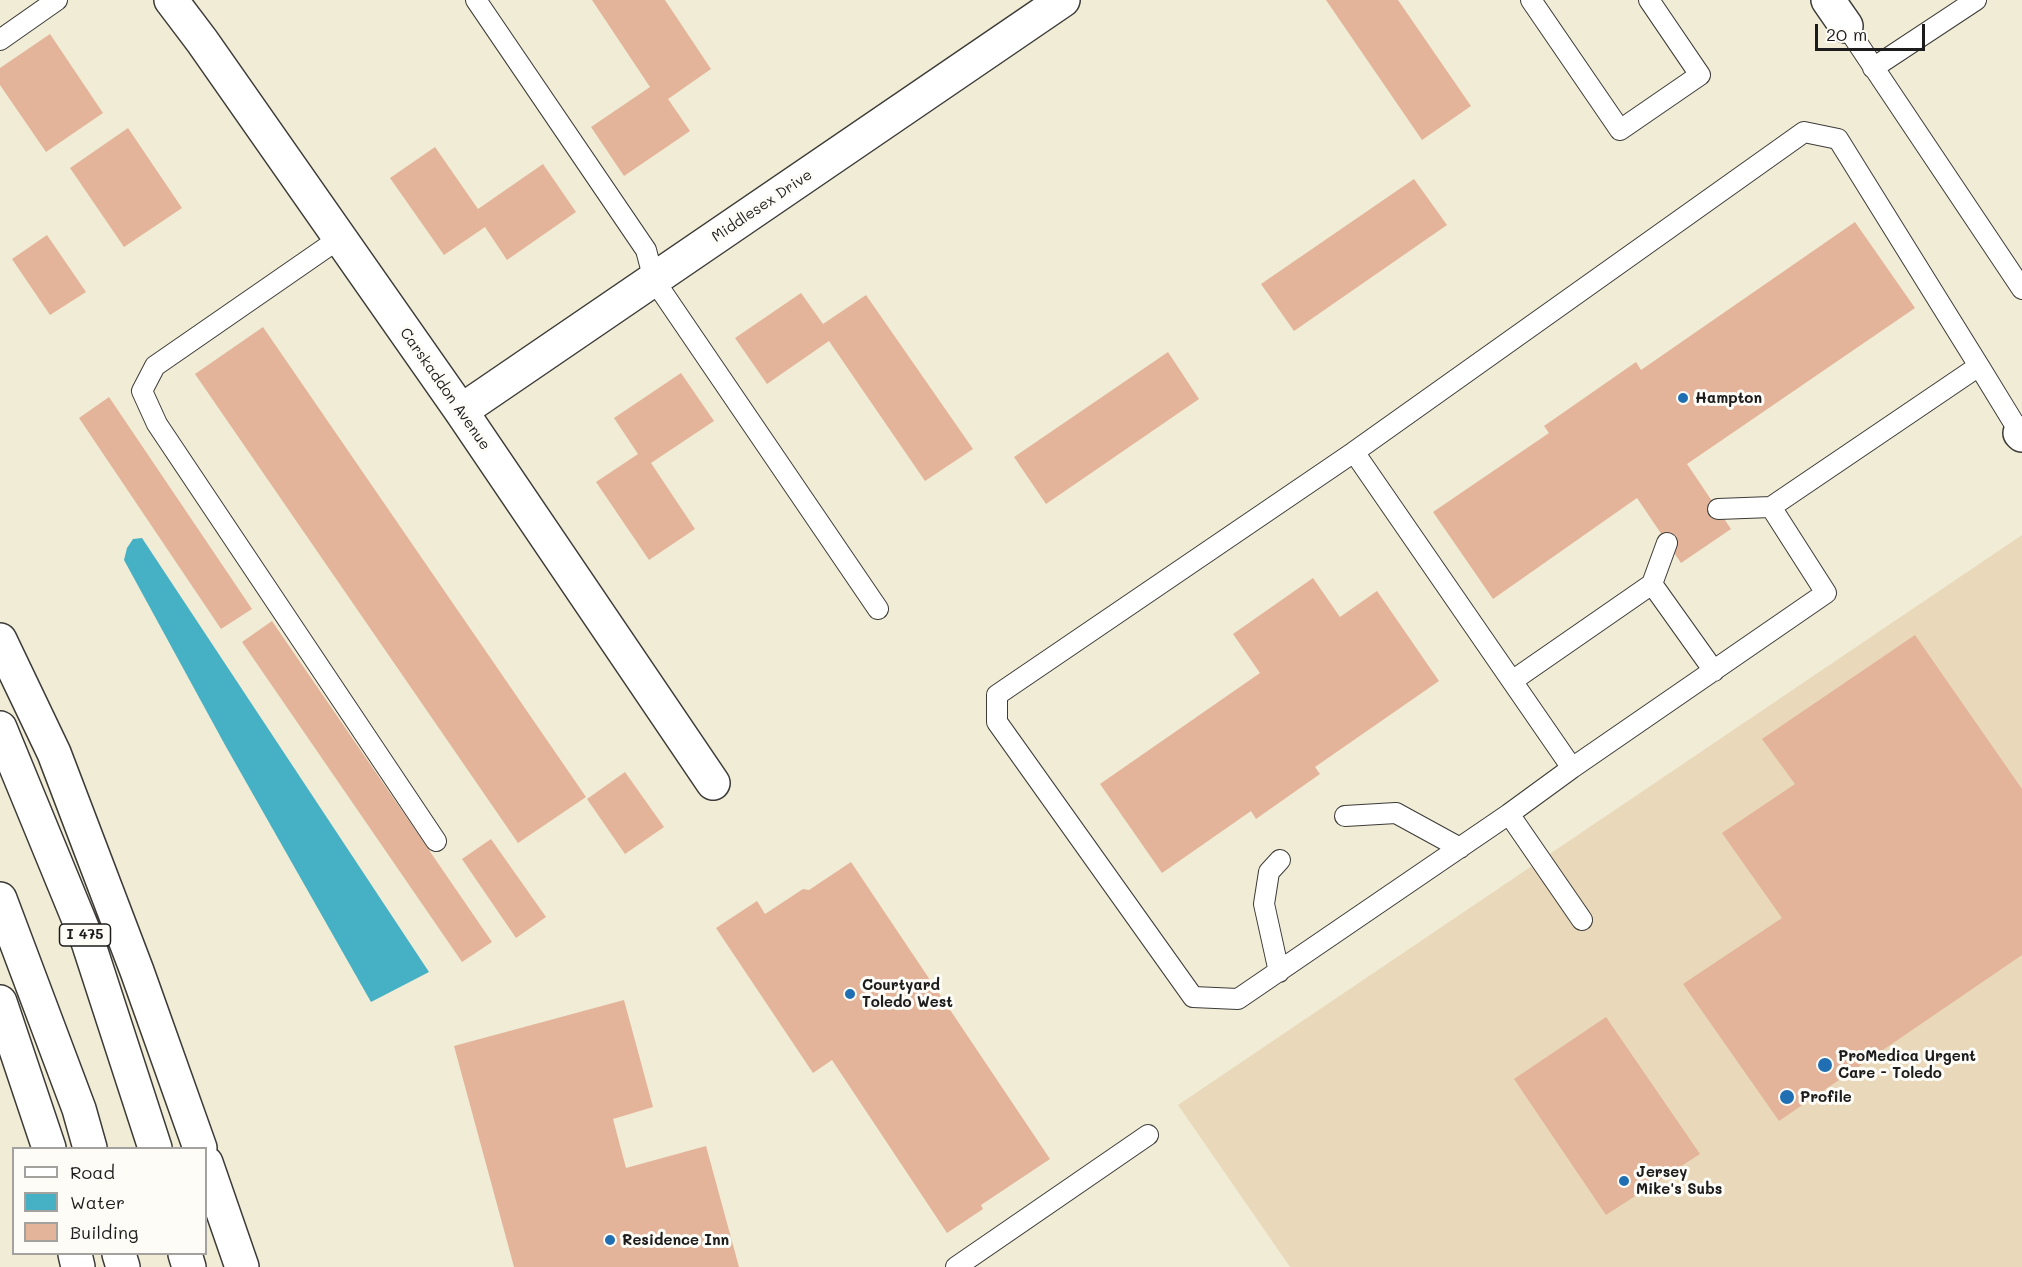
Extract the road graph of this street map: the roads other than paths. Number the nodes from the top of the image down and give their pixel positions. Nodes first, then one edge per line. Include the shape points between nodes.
1 (57, 0) edge
2 (171, 0) edge
3 (476, 0) edge
4 (1063, 0) edge
5 (1531, 0) edge
6 (1649, 0) edge
7 (1976, 0) edge
8 (1837, 13) edge
9 (0, 40) edge
10 (1873, 68) junction
11 (340, 238) junction
12 (654, 280) junction
13 (2022, 289) edge
14 (1978, 366) junction
15 (461, 411) junction
16 (2021, 434) edge
17 (1354, 452) junction
18 (1771, 507) junction
19 (1718, 509) dead end
20 (1667, 543) dead end
21 (1652, 584) junction
22 (878, 609) dead end
23 (0, 640) edge
24 (1713, 671) junction
25 (1512, 681) junction
26 (0, 728) edge
27 (1572, 768) junction
28 (713, 783) dead end
29 (1509, 814) junction
30 (1345, 816) dead end
31 (436, 842) dead end
32 (1460, 848) junction
33 (1280, 860) dead end
34 (0, 899) edge
35 (1582, 920) dead end
36 (1279, 972) junction
37 (0, 1002) edge
38 (1148, 1135) dead end
39 (48, 1147) edge
40 (89, 1147) edge
41 (154, 1147) edge
42 (199, 1147) edge
43 (207, 1166) edge
44 (243, 1267) edge
45 (956, 1267) edge

1 - 9 lane
2 - 11 main road, Carskaddon Avenue
3 - 12 lane via 646,250
4 - 12 main road, Middlesex Drive
5 - 6 lane via 1620,129 1700,75
7 - 10 lane
8 - 10 lane
10 - 13 lane
11 - 15 main road, Carskaddon Avenue
11 - 31 lane via 155,366 142,392 157,424
12 - 15 main road, Middlesex Drive
12 - 22 lane
14 - 16 lane
14 - 17 lane via 1838,139 1804,132
14 - 18 lane
15 - 28 main road, Carskaddon Avenue
17 - 25 lane
17 - 36 lane via 997,695 997,722 1193,997 1238,999
18 - 19 lane
18 - 24 lane via 1826,593
20 - 21 lane
21 - 24 lane
21 - 25 lane
23 - 42 main road via 54,753
24 - 27 lane
25 - 27 lane
26 - 41 main road, I 475 via 88,942
27 - 29 lane
29 - 32 lane
29 - 35 lane
30 - 32 lane via 1396,813
32 - 36 lane
33 - 36 lane via 1269,872 1264,904
34 - 40 main road via 79,1109
37 - 39 main road
38 - 45 lane
43 - 44 main road

